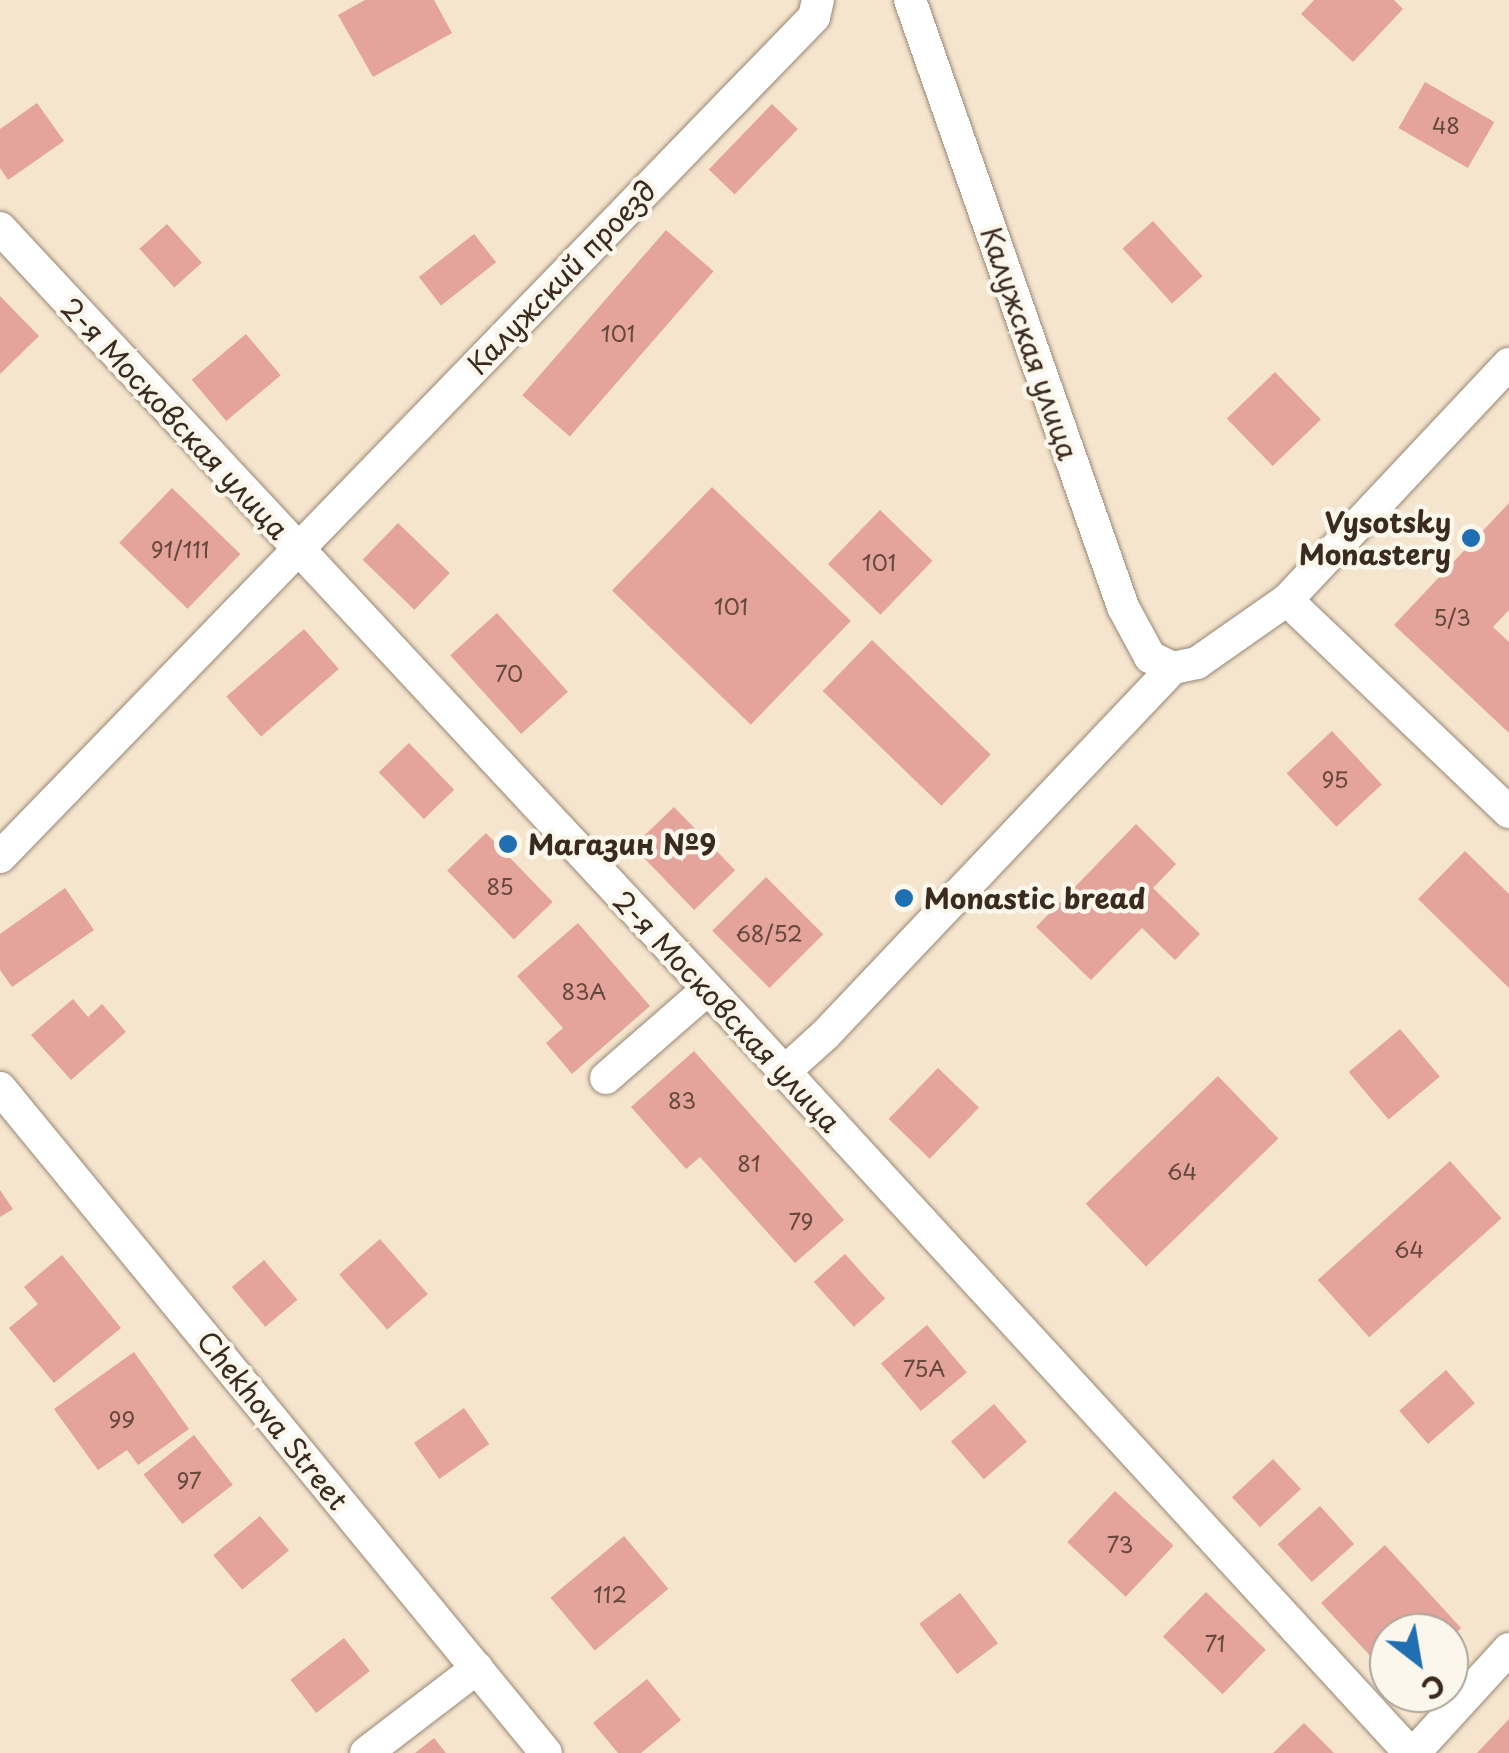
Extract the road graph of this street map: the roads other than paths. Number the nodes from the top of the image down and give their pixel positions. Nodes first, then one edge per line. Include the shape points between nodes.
1 (818, 0) edge
2 (910, 0) edge
3 (5, 241) edge
4 (1509, 364) edge
5 (296, 550) junction
6 (1287, 600) junction
7 (1173, 668) junction
8 (1509, 812) edge
9 (0, 857) edge
10 (708, 989) junction
11 (784, 1072) junction
12 (606, 1078) dead end
13 (0, 1088) edge
14 (1509, 1649) edge
15 (477, 1668) junction
16 (366, 1753) edge
17 (546, 1753) edge
18 (1412, 1753) edge

1 - 5 street, Калужский проезд via 814,17
2 - 7 street, Калужская улица via 1123,607 1150,657
3 - 5 street, 2-я Московская улица
4 - 6 street
5 - 9 street
5 - 10 street, 2-я Московская улица
6 - 7 street via 1197,663
6 - 8 street
7 - 11 street
10 - 11 street, 2-я Московская улица
10 - 12 street
11 - 18 street, 2-я Московская улица
13 - 15 street, Chekhova Street
14 - 18 street
15 - 16 street
15 - 17 street, Chekhova Street

